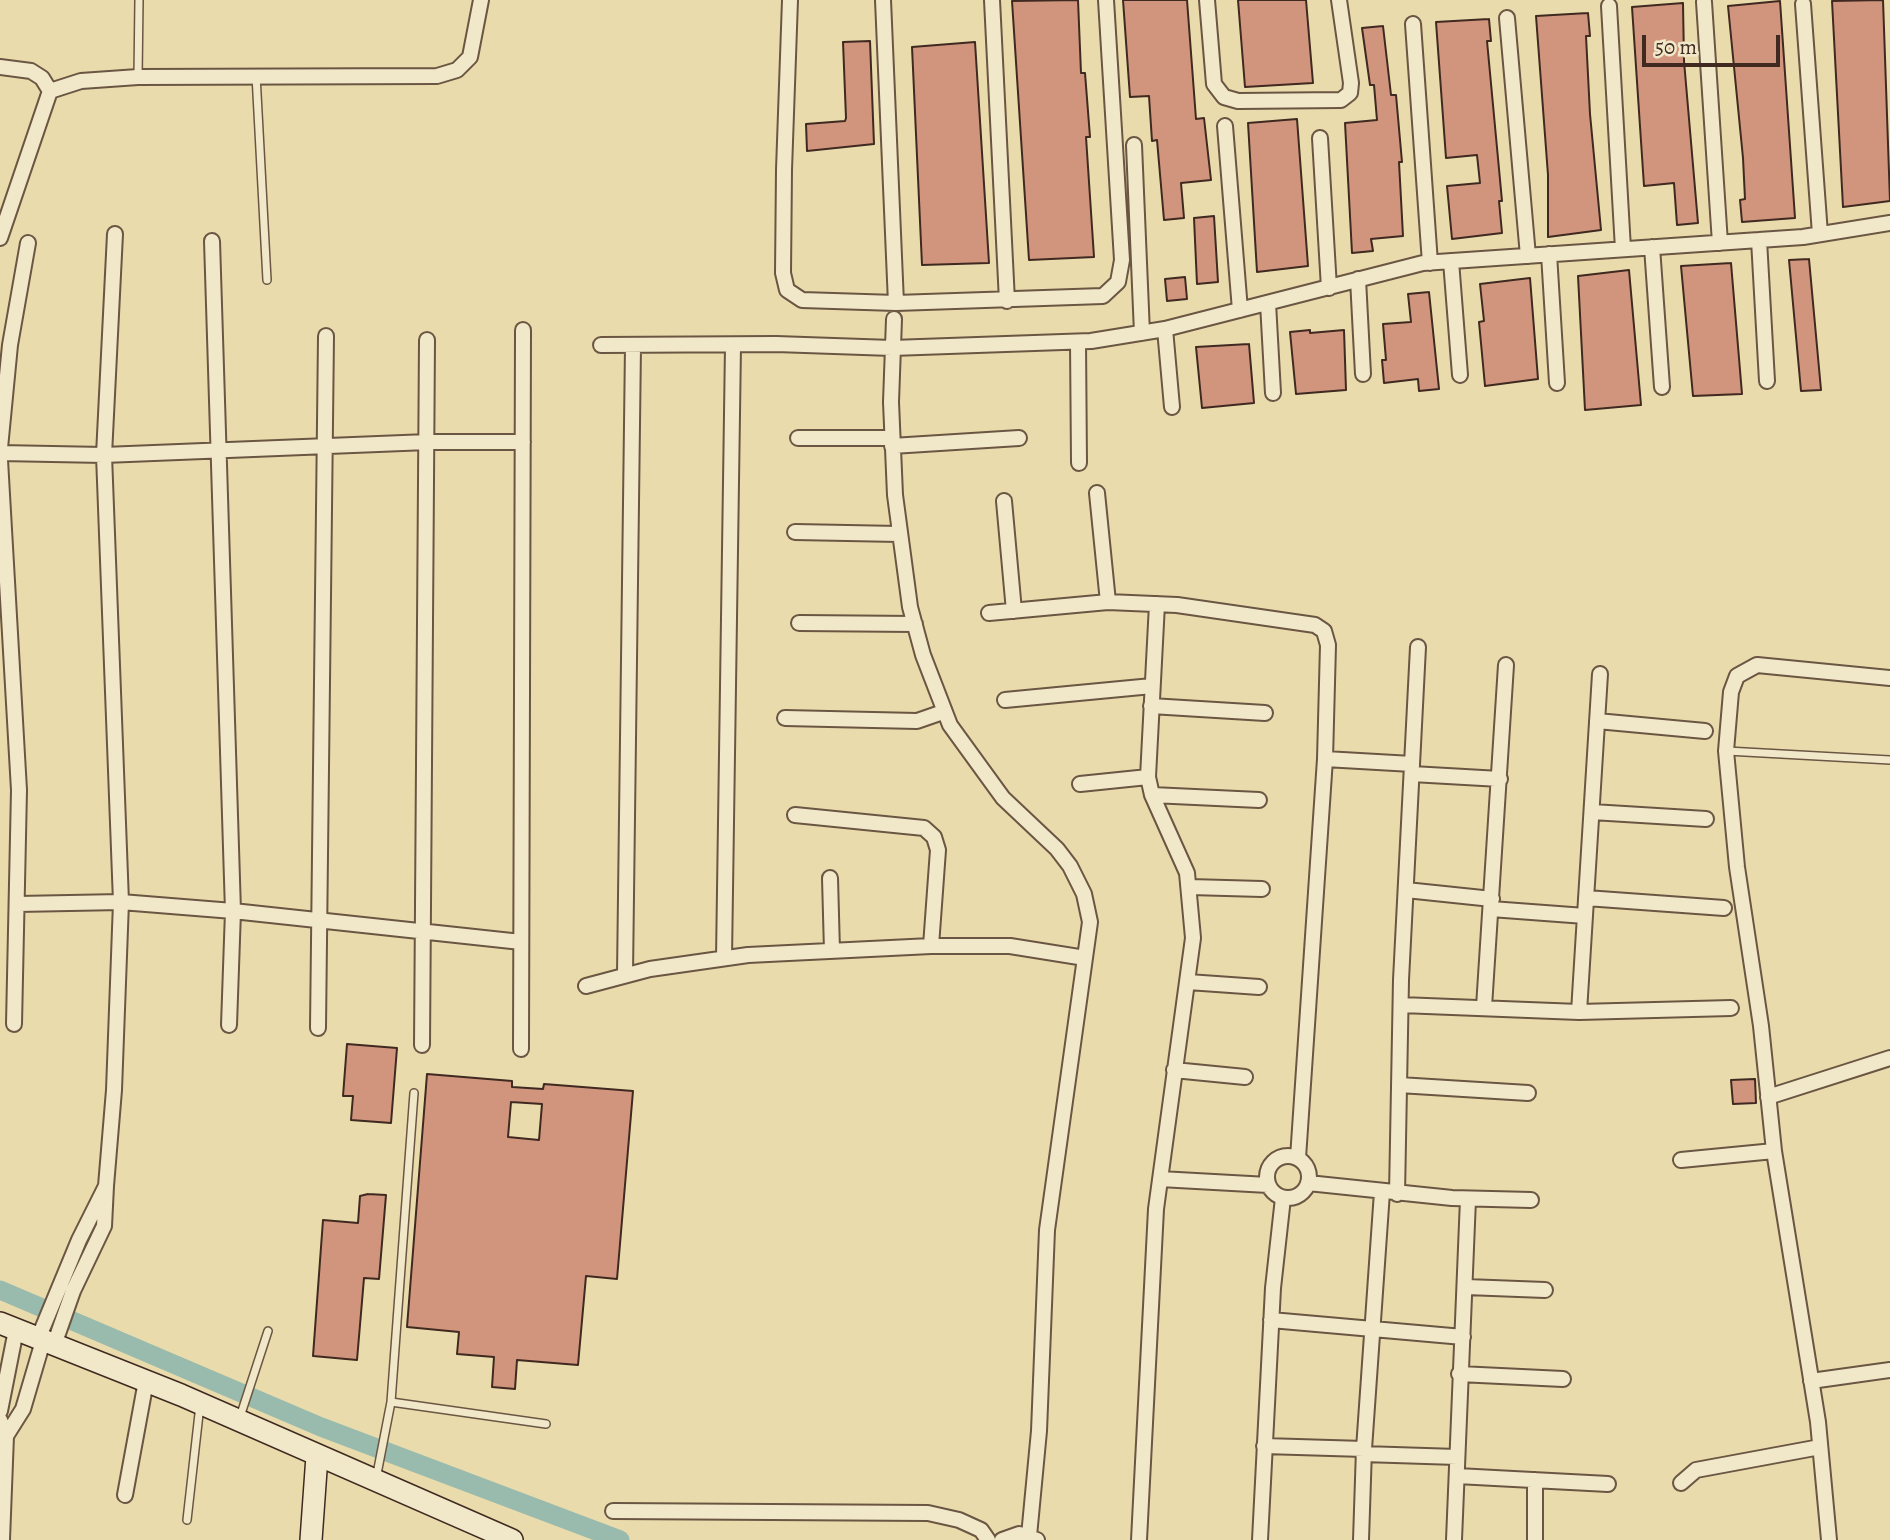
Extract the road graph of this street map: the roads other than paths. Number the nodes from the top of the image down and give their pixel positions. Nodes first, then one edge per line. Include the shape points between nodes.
1 (139, 0) edge
2 (481, 0) edge
3 (790, 0) edge
4 (883, 0) edge
5 (992, 0) edge
6 (1105, 0) edge
7 (1207, 0) edge
8 (1339, 0) edge
9 (1704, 2) dead end
10 (1803, 4) dead end
11 (1609, 6) dead end
12 (1507, 18) dead end
13 (1413, 24) dead end
14 (0, 67) edge
15 (257, 74) junction
16 (138, 76) junction
17 (50, 91) junction
18 (1225, 126) dead end
19 (1320, 138) dead end
20 (1134, 145) dead end
21 (1890, 223) edge
22 (115, 233) dead end
23 (1820, 234) junction
24 (0, 237) edge
25 (1759, 240) junction
26 (212, 241) dead end
27 (27, 243) dead end
28 (1720, 243) junction
29 (1653, 247) junction
30 (1623, 249) junction
31 (1549, 254) junction
32 (1528, 256) junction
33 (1451, 261) junction
34 (1430, 263) junction
35 (1358, 279) junction
36 (267, 281) dead end
37 (1329, 288) junction
38 (1007, 301) junction
39 (896, 303) junction
40 (1268, 303) junction
41 (1240, 310) junction
42 (894, 319) dead end
43 (1165, 329) junction
44 (523, 330) dead end
45 (1142, 333) junction
46 (326, 337) dead end
47 (427, 340) dead end
48 (1078, 342) junction
49 (601, 345) dead end
50 (633, 345) junction
51 (733, 346) junction
52 (892, 348) junction
53 (1363, 374) dead end
54 (1460, 375) dead end
55 (1767, 381) dead end
56 (1557, 383) dead end
57 (1662, 387) dead end
58 (1273, 393) dead end
59 (1172, 407) dead end
60 (798, 438) dead end
61 (1020, 438) dead end
62 (428, 442) junction
63 (523, 442) junction
64 (892, 442) junction
65 (326, 446) junction
66 (0, 450) edge
67 (220, 450) junction
68 (104, 455) junction
69 (0, 460) edge
70 (1079, 463) dead end
71 (1097, 493) dead end
72 (1004, 501) dead end
73 (795, 532) dead end
74 (899, 534) junction
75 (1108, 602) junction
76 (1157, 604) junction
77 (1014, 611) junction
78 (989, 613) dead end
79 (799, 623) dead end
80 (915, 624) junction
81 (1418, 647) dead end
82 (1506, 665) dead end
83 (1600, 674) dead end
84 (1890, 678) edge
85 (1152, 686) junction
86 (1005, 700) dead end
87 (1151, 706) junction
88 (943, 712) junction
89 (1265, 713) dead end
90 (785, 718) dead end
91 (1597, 721) junction
92 (1705, 731) dead end
93 (1726, 751) junction
94 (1325, 759) junction
95 (1890, 760) edge
96 (1412, 769) junction
97 (1148, 777) junction
98 (1500, 779) junction
99 (1080, 784) dead end
100 (1152, 795) junction
101 (1259, 800) dead end
102 (1592, 812) junction
103 (795, 815) dead end
104 (1706, 819) dead end
105 (830, 878) dead end
106 (1190, 887) junction
107 (1262, 889) dead end
108 (1406, 890) junction
109 (1586, 898) junction
110 (121, 902) junction
111 (18, 904) junction
112 (1492, 904) junction
113 (1724, 908) dead end
114 (233, 911) junction
115 (1585, 916) junction
116 (321, 920) junction
117 (424, 930) junction
118 (522, 942) junction
119 (931, 946) junction
120 (832, 951) junction
121 (724, 958) junction
122 (1085, 958) junction
123 (625, 974) junction
124 (1188, 982) junction
125 (586, 986) dead end
126 (1259, 988) dead end
127 (1401, 1005) junction
128 (1485, 1007) junction
129 (1731, 1008) dead end
130 (1579, 1012) junction
131 (14, 1024) dead end
132 (229, 1025) dead end
133 (318, 1028) dead end
134 (422, 1045) dead end
135 (521, 1049) dead end
136 (1890, 1058) edge
137 (1174, 1070) junction
138 (1245, 1077) dead end
139 (1399, 1085) junction
140 (414, 1093) dead end
141 (1528, 1093) dead end
142 (1768, 1097) junction
143 (1774, 1152) junction
144 (1298, 1158) junction
145 (1681, 1160) dead end
146 (1160, 1179) junction
147 (1308, 1183) junction
148 (1268, 1185) junction
149 (1389, 1193) junction
150 (1283, 1198) junction
151 (1468, 1199) junction
152 (1531, 1200) dead end
153 (1466, 1287) junction
154 (1545, 1290) dead end
155 (1271, 1320) junction
156 (8, 1327) edge
157 (1371, 1330) junction
158 (268, 1331) dead end
159 (48, 1336) junction
160 (1463, 1337) junction
161 (1890, 1370) edge
162 (1459, 1374) junction
163 (1563, 1379) dead end
164 (146, 1381) junction
165 (1811, 1381) junction
166 (391, 1402) junction
167 (200, 1404) junction
168 (0, 1411) edge
169 (240, 1416) junction
170 (0, 1420) edge
171 (546, 1424) dead end
172 (6, 1436) junction
173 (1264, 1446) junction
174 (1820, 1447) junction
175 (1364, 1451) junction
176 (317, 1456) junction
177 (1457, 1457) junction
178 (376, 1473) junction
179 (1457, 1476) junction
180 (1535, 1480) junction
181 (1681, 1483) dead end
182 (1608, 1484) dead end
183 (125, 1495) dead end
184 (613, 1511) dead end
185 (187, 1520) dead end
186 (1033, 1538) edge
187 (2, 1540) edge
188 (311, 1540) edge
189 (512, 1540) edge
190 (988, 1540) edge
191 (1002, 1540) edge
192 (1139, 1540) edge
193 (1259, 1540) edge
194 (1361, 1540) edge
195 (1454, 1540) edge
196 (1535, 1540) edge
197 (1829, 1540) edge

1 - 16 lane
2 - 15 street via 470,57 457,69 437,76
3 - 39 street via 784,170 783,273 787,290 802,300
4 - 39 street
5 - 38 street
6 - 38 street via 1122,261 1118,282 1104,296
7 - 8 street via 1214,84 1224,97 1238,101 1341,100 1350,93
9 - 28 street
10 - 23 street
11 - 30 street
12 - 32 street
13 - 34 street
14 - 17 street via 31,71
15 - 16 street
15 - 36 lane
16 - 17 street via 81,81
17 - 24 street
18 - 41 street
19 - 37 street
20 - 45 street
21 - 23 street
22 - 68 street
23 - 25 street
25 - 28 street
25 - 55 street
26 - 67 street
27 - 66 street via 10,345
28 - 29 street
29 - 30 street
29 - 57 street
30 - 31 street
31 - 32 street
31 - 56 street
32 - 33 street
33 - 34 street
33 - 54 street
34 - 35 street
35 - 37 street
35 - 53 street
37 - 40 street
38 - 39 street
40 - 41 street
40 - 58 street
41 - 43 street
42 - 52 street
43 - 45 street
43 - 59 street
44 - 63 street
45 - 48 street
46 - 65 street
47 - 62 street
48 - 52 street
48 - 70 street
49 - 50 street
50 - 51 street
50 - 123 street
51 - 52 street
51 - 121 street
52 - 64 street
60 - 64 street
61 - 64 street
62 - 63 street
62 - 65 street
62 - 117 street
63 - 118 street
64 - 74 street
65 - 67 street
65 - 116 street
66 - 68 street
67 - 68 street
67 - 114 street
68 - 110 street
69 - 111 street via 19,790
71 - 75 street
72 - 77 street
73 - 74 street
74 - 80 street
75 - 76 street
75 - 77 street
76 - 85 street
76 - 94 street via 1315,625 1324,631 1328,645
77 - 78 street
79 - 80 street
80 - 88 street
81 - 96 street
82 - 98 street
83 - 91 street
84 - 93 street via 1757,665 1737,676 1731,692
85 - 86 street
85 - 87 street
87 - 89 street
87 - 97 street
88 - 90 street via 917,721
88 - 122 street via 972,760 1003,798 1070,866 1088,907 1090,936
91 - 92 street
91 - 102 street
93 - 95 lane
93 - 142 street
94 - 96 street
94 - 144 street
96 - 98 street
96 - 108 street
97 - 99 street
97 - 100 street
98 - 112 street
100 - 101 street
100 - 106 street via 1182,858
102 - 104 street
102 - 109 street
103 - 119 street via 925,828 938,850
105 - 120 street
106 - 107 street
106 - 124 street via 1193,938
108 - 112 street
108 - 127 street
109 - 113 street
109 - 115 street
110 - 111 street
110 - 114 street
110 - 159 street via 106,1186
111 - 131 street
112 - 115 street
112 - 128 street
114 - 116 street
114 - 132 street
115 - 130 street
116 - 117 street
116 - 133 street
117 - 118 street
117 - 134 street
118 - 135 street
119 - 120 street
119 - 122 street via 1010,946
120 - 121 street
121 - 123 street
122 - 186 street via 1047,1230
123 - 125 street
124 - 126 street
124 - 137 street
127 - 128 street
127 - 139 street
128 - 130 street
129 - 130 street
136 - 142 street
137 - 138 street
137 - 146 street
139 - 141 street
139 - 149 street
140 - 166 lane
142 - 143 street
143 - 145 street
143 - 165 street
144 - 147 street via 1308,1171
144 - 148 street via 1277,1159 1268,1170
146 - 148 street
146 - 192 street
147 - 149 street
147 - 150 street via 1296,1196
148 - 150 street
149 - 151 street
149 - 157 street
150 - 155 street
151 - 152 street
151 - 153 street
153 - 154 street
153 - 160 street
155 - 157 street
155 - 173 street
156 - 159 street
156 - 168 street
157 - 160 street
157 - 175 street
158 - 169 lane
159 - 164 street
159 - 172 street via 23,1409
160 - 162 street
161 - 165 street
162 - 163 street
162 - 177 street
164 - 167 street
164 - 183 street
165 - 174 street
166 - 171 lane
166 - 178 lane
167 - 169 street
167 - 185 lane
169 - 176 street
170 - 172 street
172 - 187 street
173 - 175 street
173 - 193 street
174 - 181 street via 1696,1470
174 - 197 street
175 - 177 street
175 - 194 street
176 - 178 street
176 - 188 street
177 - 179 street
178 - 189 street
179 - 180 street
179 - 195 street
180 - 182 street
180 - 196 street
184 - 190 street via 928,1514 959,1520 981,1530
186 - 191 street via 1019,1534

